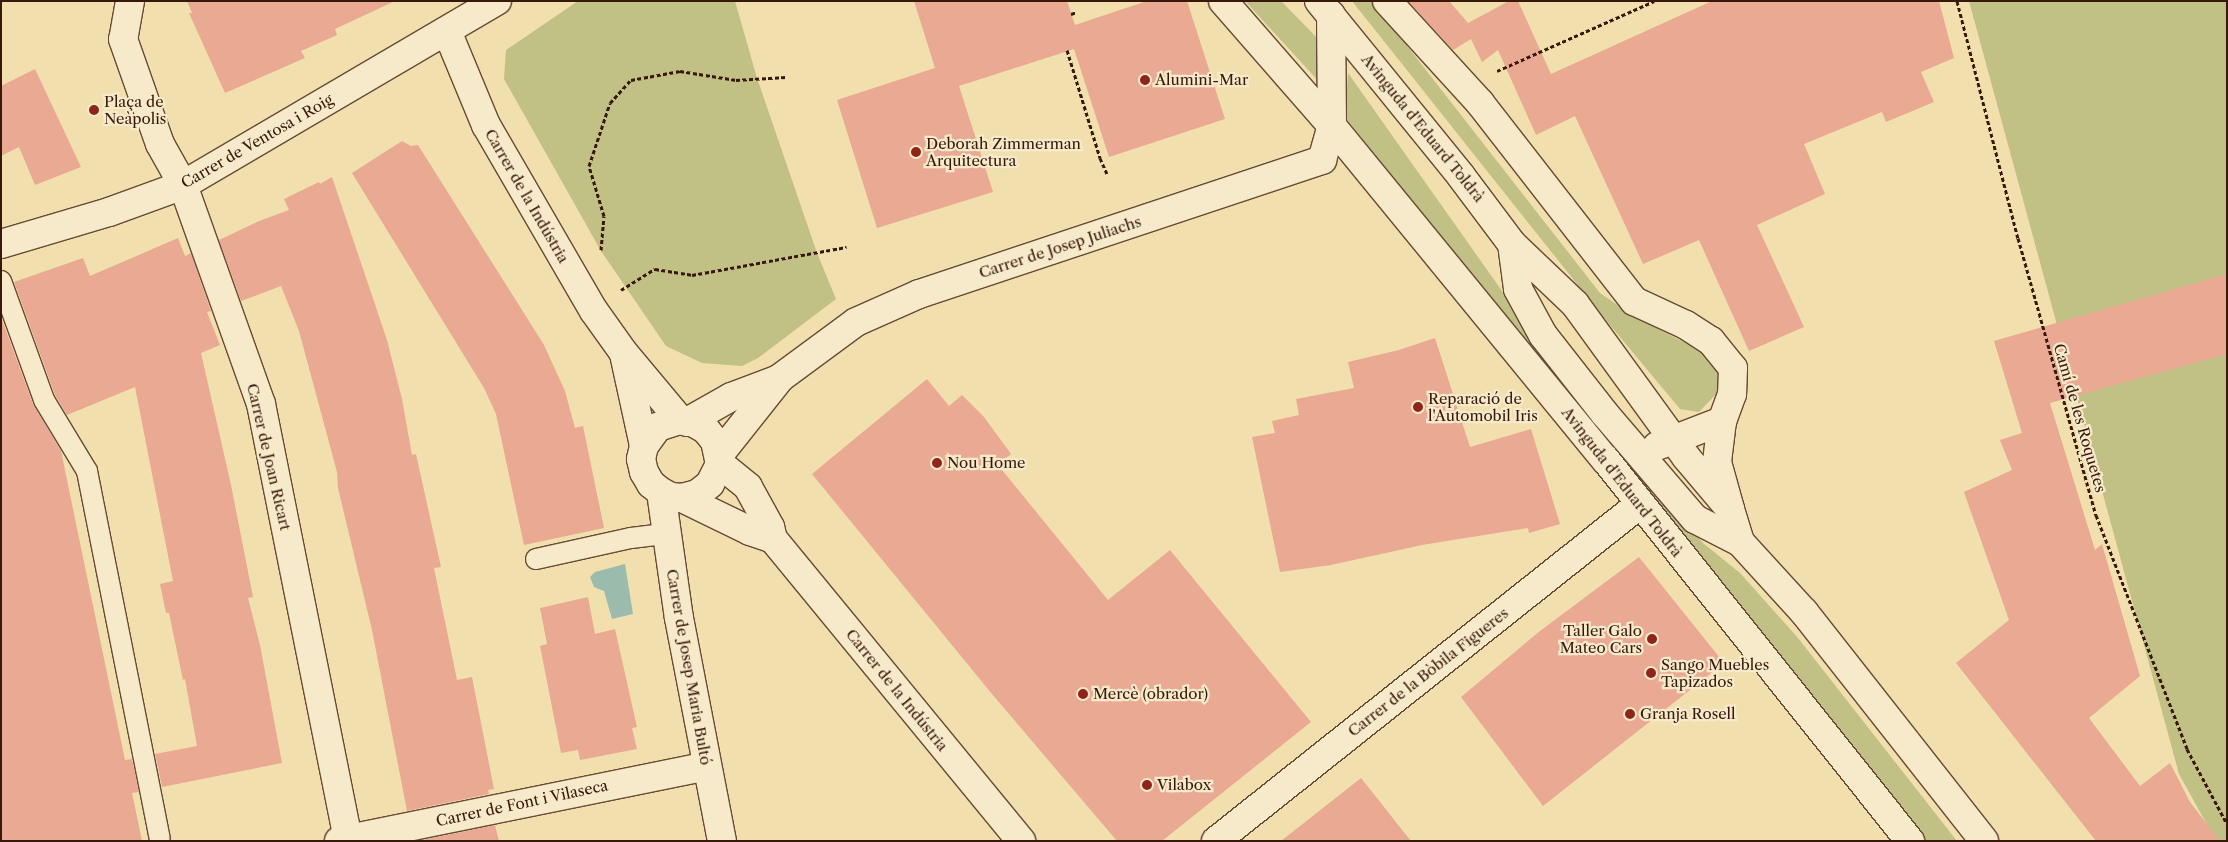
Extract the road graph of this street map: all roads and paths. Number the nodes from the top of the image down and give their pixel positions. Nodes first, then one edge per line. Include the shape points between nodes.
1 (130, 1) edge
2 (497, 1) edge
3 (1223, 1) edge
4 (1387, 1) edge
5 (1654, 1) edge
6 (1956, 1) edge
7 (1325, 8) edge
8 (1077, 12) dead end
9 (1071, 14) dead end
10 (447, 31) junction
11 (1068, 50) dead end
12 (786, 77) dead end
13 (1465, 86) junction
14 (1332, 126) junction
15 (1106, 174) dead end
16 (183, 185) junction
17 (1, 244) edge
18 (1512, 244) junction
19 (846, 247) dead end
20 (600, 258) dead end
21 (1, 281) edge
22 (616, 293) dead end
23 (624, 353) junction
24 (780, 378) junction
25 (1605, 414) junction
26 (684, 421) junction
27 (1722, 421) junction
28 (1674, 440) junction
29 (644, 446) junction
30 (720, 459) junction
31 (671, 495) junction
32 (1640, 504) junction
33 (1730, 510) junction
34 (666, 534) junction
35 (774, 539) junction
36 (1740, 542) junction
37 (536, 559) dead end
38 (706, 766) junction
39 (2227, 824) edge
40 (160, 838) dead end
41 (345, 840) edge
42 (722, 841) edge
43 (1021, 841) edge
44 (1216, 841) edge
45 (1910, 841) edge
46 (1984, 841) edge

1 - 16 street, Carrer de Joan Ricart via 123,39 160,144
2 - 10 street, Carrer de Ventosa i Roig
3 - 14 street, Avinguda d'Eduard Toldrà
4 - 13 street, Avinguda d'Eduard Toldrà
5 - 13 path
6 - 39 path, Camí de les Roquetes via 2096,515 2187,748
7 - 14 street, Avinguda d'Eduard Toldrà
7 - 18 street, Avinguda d'Eduard Toldrà
8 - 9 path
10 - 16 street, Carrer de Ventosa i Roig
10 - 23 street, Carrer de la Indústria via 486,125 594,311
11 - 15 path
12 - 20 path via 736,80 680,71 632,80 610,103 589,166 604,216
13 - 27 street, Avinguda d'Eduard Toldrà via 1634,301 1686,325 1711,341 1733,368 1732,394
14 - 24 street, Carrer de Josep Juliachs via 1322,160 919,294 856,322
14 - 32 street, Avinguda d'Eduard Toldrà
16 - 17 street, Carrer de Ventosa i Roig via 109,212
16 - 41 street, Carrer de Joan Ricart via 261,404
18 - 25 street, Avinguda d'Eduard Toldrà via 1518,289 1543,335
18 - 28 street, Avinguda d'Eduard Toldrà via 1575,304
19 - 22 path via 692,275 655,269
21 - 40 lane via 44,400 87,471
23 - 26 street, Carrer de la Indústria
23 - 29 street, Carrer de la Indústria
24 - 26 street, Carrer de Josep Juliachs via 731,397
24 - 30 street, Carrer de Josep Juliachs
25 - 28 street via 1632,422 1654,446
25 - 36 street, Avinguda d'Eduard Toldrà via 1695,519
26 - 29 street via 658,427
26 - 30 street via 706,430 715,442
27 - 28 street
27 - 33 street, Avinguda d'Eduard Toldrà via 1718,462
28 - 33 street, Avinguda d'Eduard Toldrà
29 - 31 street via 641,460 644,472 651,484
30 - 31 street via 710,484 697,494
30 - 35 street, Carrer de la Indústria via 748,487
31 - 34 street, Carrer de Josep Maria Bultó
31 - 35 street
32 - 44 street, Carrer de la Bòbila Figueres
32 - 45 street, Avinguda d'Eduard Toldrà
33 - 36 street, Avinguda d'Eduard Toldrà
34 - 37 lane via 631,538
34 - 38 street, Carrer de Josep Maria Bultó
35 - 43 street, Carrer de la Indústria
36 - 46 street, Avinguda d'Eduard Toldrà via 1804,612
38 - 41 street, Carrer de Font i Vilaseca
38 - 42 street, Carrer de Josep Maria Bultó

